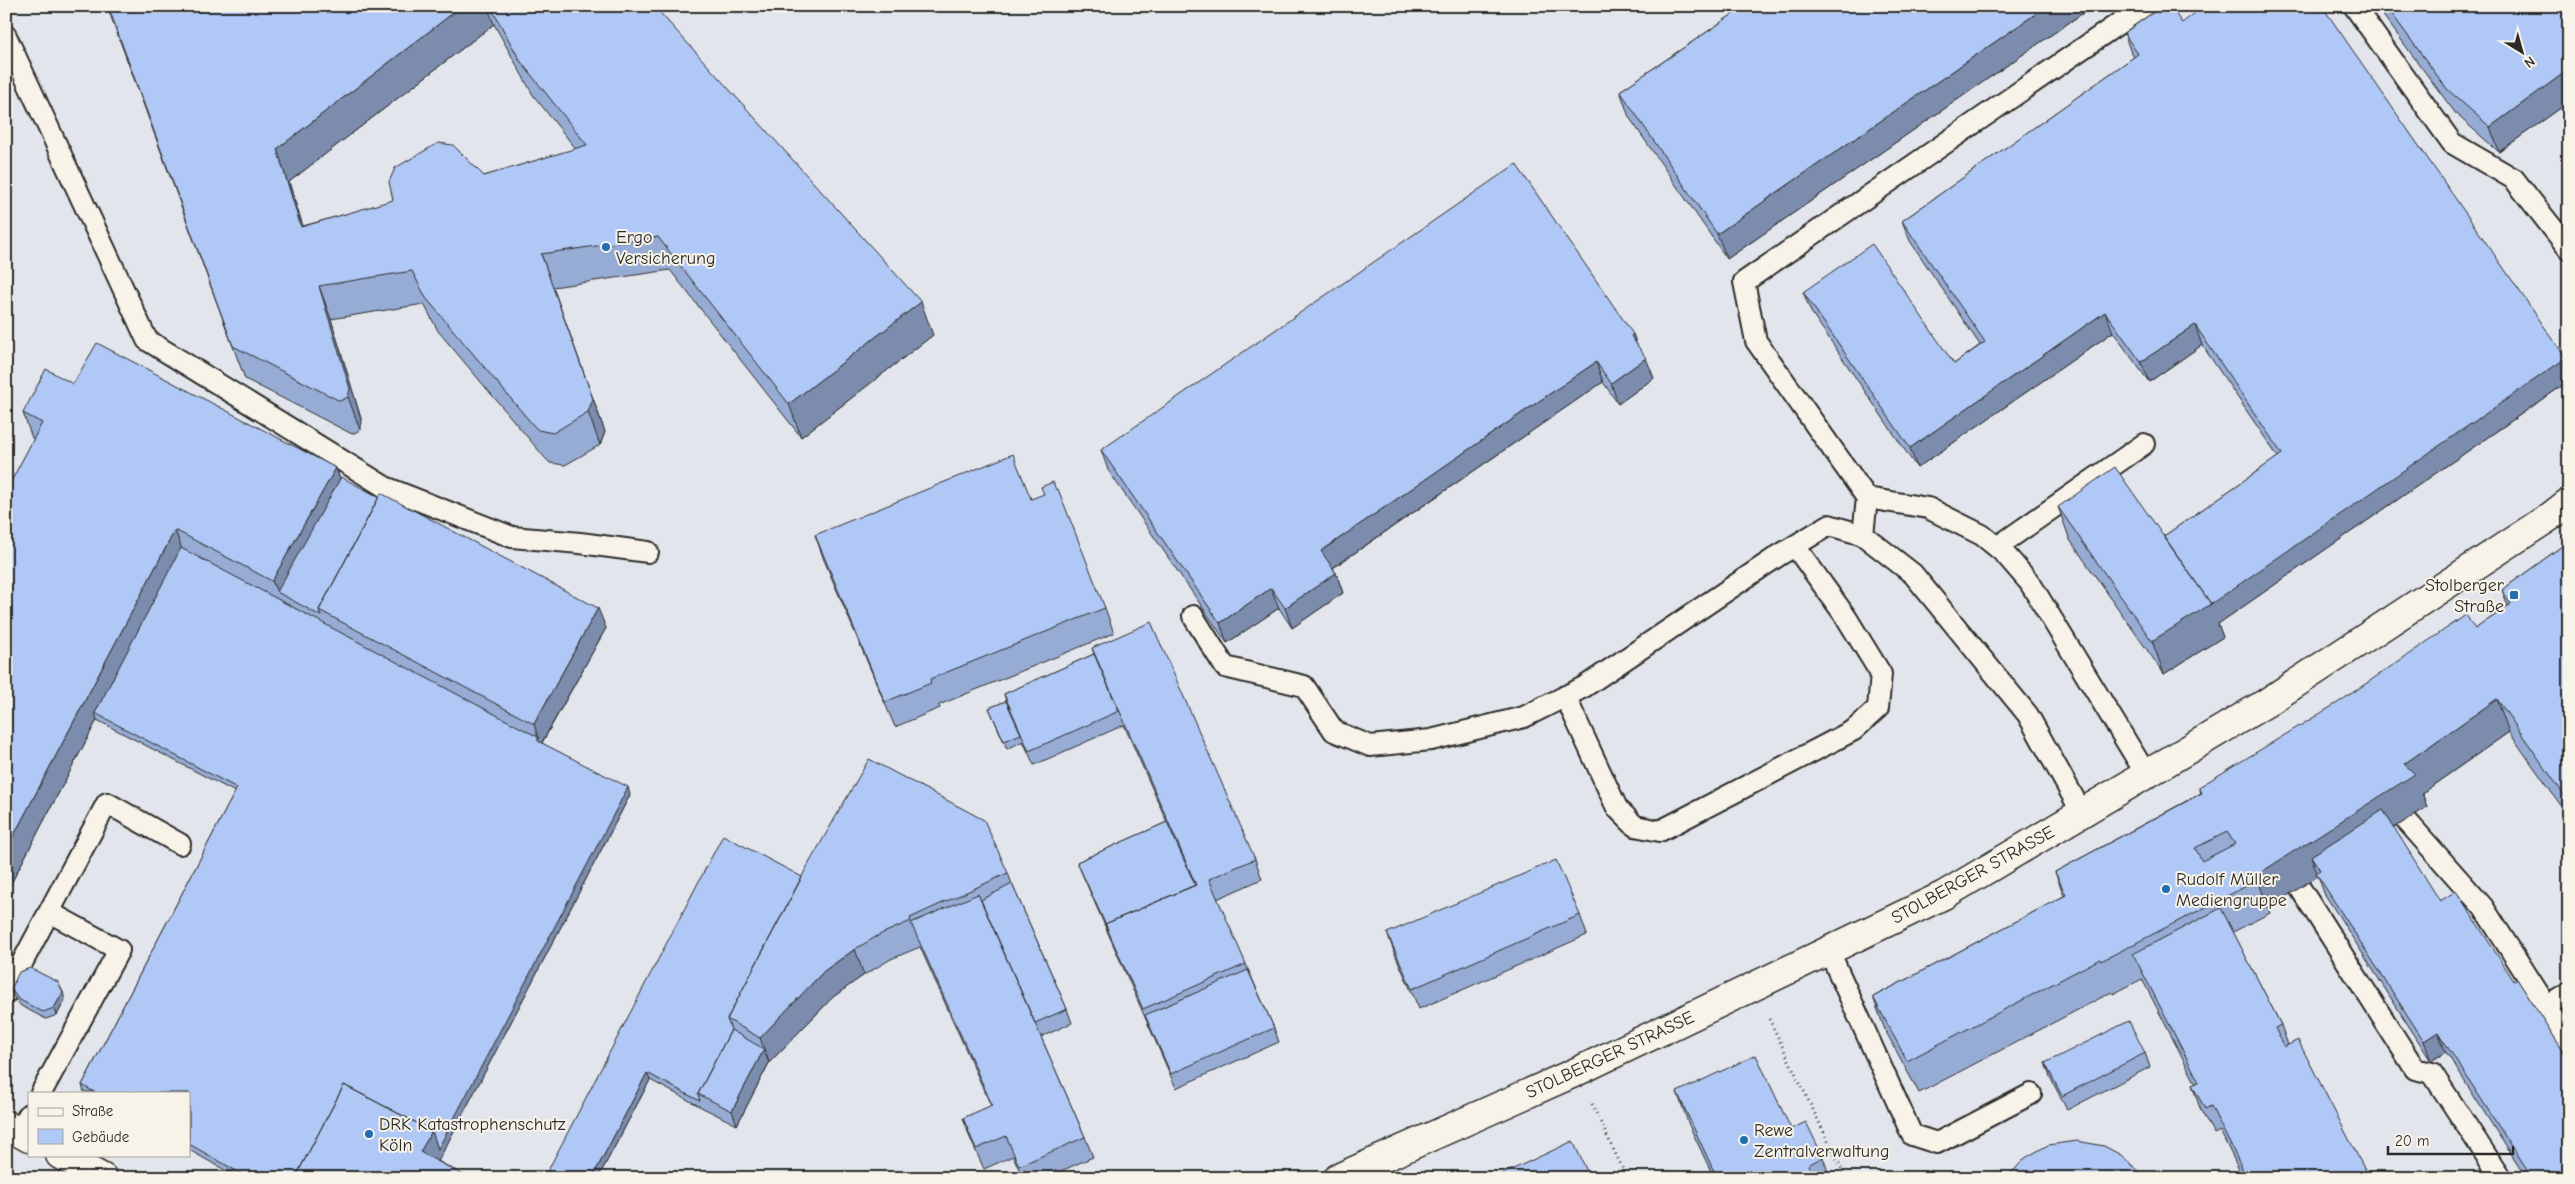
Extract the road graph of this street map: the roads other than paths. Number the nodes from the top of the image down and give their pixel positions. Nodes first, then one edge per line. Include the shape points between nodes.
1 (2144, 6) edge
2 (2354, 6) edge
3 (6, 36) edge
4 (2569, 249) edge
5 (2144, 444) dead end
6 (1867, 498) junction
7 (2569, 502) edge
8 (1863, 535) junction
9 (1795, 546) junction
10 (1997, 547) junction
11 (648, 552) dead end
12 (1192, 616) dead end
13 (1565, 696) junction
14 (2146, 774) junction
15 (2082, 813) junction
16 (2406, 820) edge
17 (180, 844) dead end
18 (2300, 888) edge
19 (49, 912) junction
20 (1829, 951) junction
21 (6, 993) edge
22 (2569, 993) edge
23 (2546, 1007) junction
24 (2569, 1041) edge
25 (41, 1092) edge
26 (2031, 1094) dead end
27 (62, 1156) edge
28 (103, 1178) edge
29 (1338, 1178) edge
30 (2502, 1178) edge

1 - 6 lane via 1744,282 1756,341
2 - 4 lane via 2452,143 2514,178
3 - 11 lane via 147,340 385,487 512,538
5 - 10 lane
6 - 8 lane
6 - 10 lane via 1928,508 1982,535
7 - 14 street, STOLBERGER STRASSE via 2266,703
8 - 9 lane via 1829,525
8 - 15 lane via 1913,574 2028,715
9 - 13 lane via 1584,687
9 - 13 lane via 1846,617 1881,674 1878,708 1854,730 1660,831 1635,826 1617,808
10 - 14 lane via 2030,583
12 - 13 lane via 1225,667 1304,686 1334,732 1370,746 1430,740 1515,719
14 - 15 street, STOLBERGER STRASSE
15 - 20 street, STOLBERGER STRASSE via 1944,896
16 - 23 lane via 2483,907
17 - 19 lane via 107,803
18 - 30 lane via 2415,1069 2432,1073
19 - 21 lane
19 - 25 lane via 120,950
20 - 26 lane via 1912,1135 1937,1143
20 - 29 street, STOLBERGER STRASSE via 1576,1072
22 - 23 lane
23 - 24 lane
27 - 28 street

